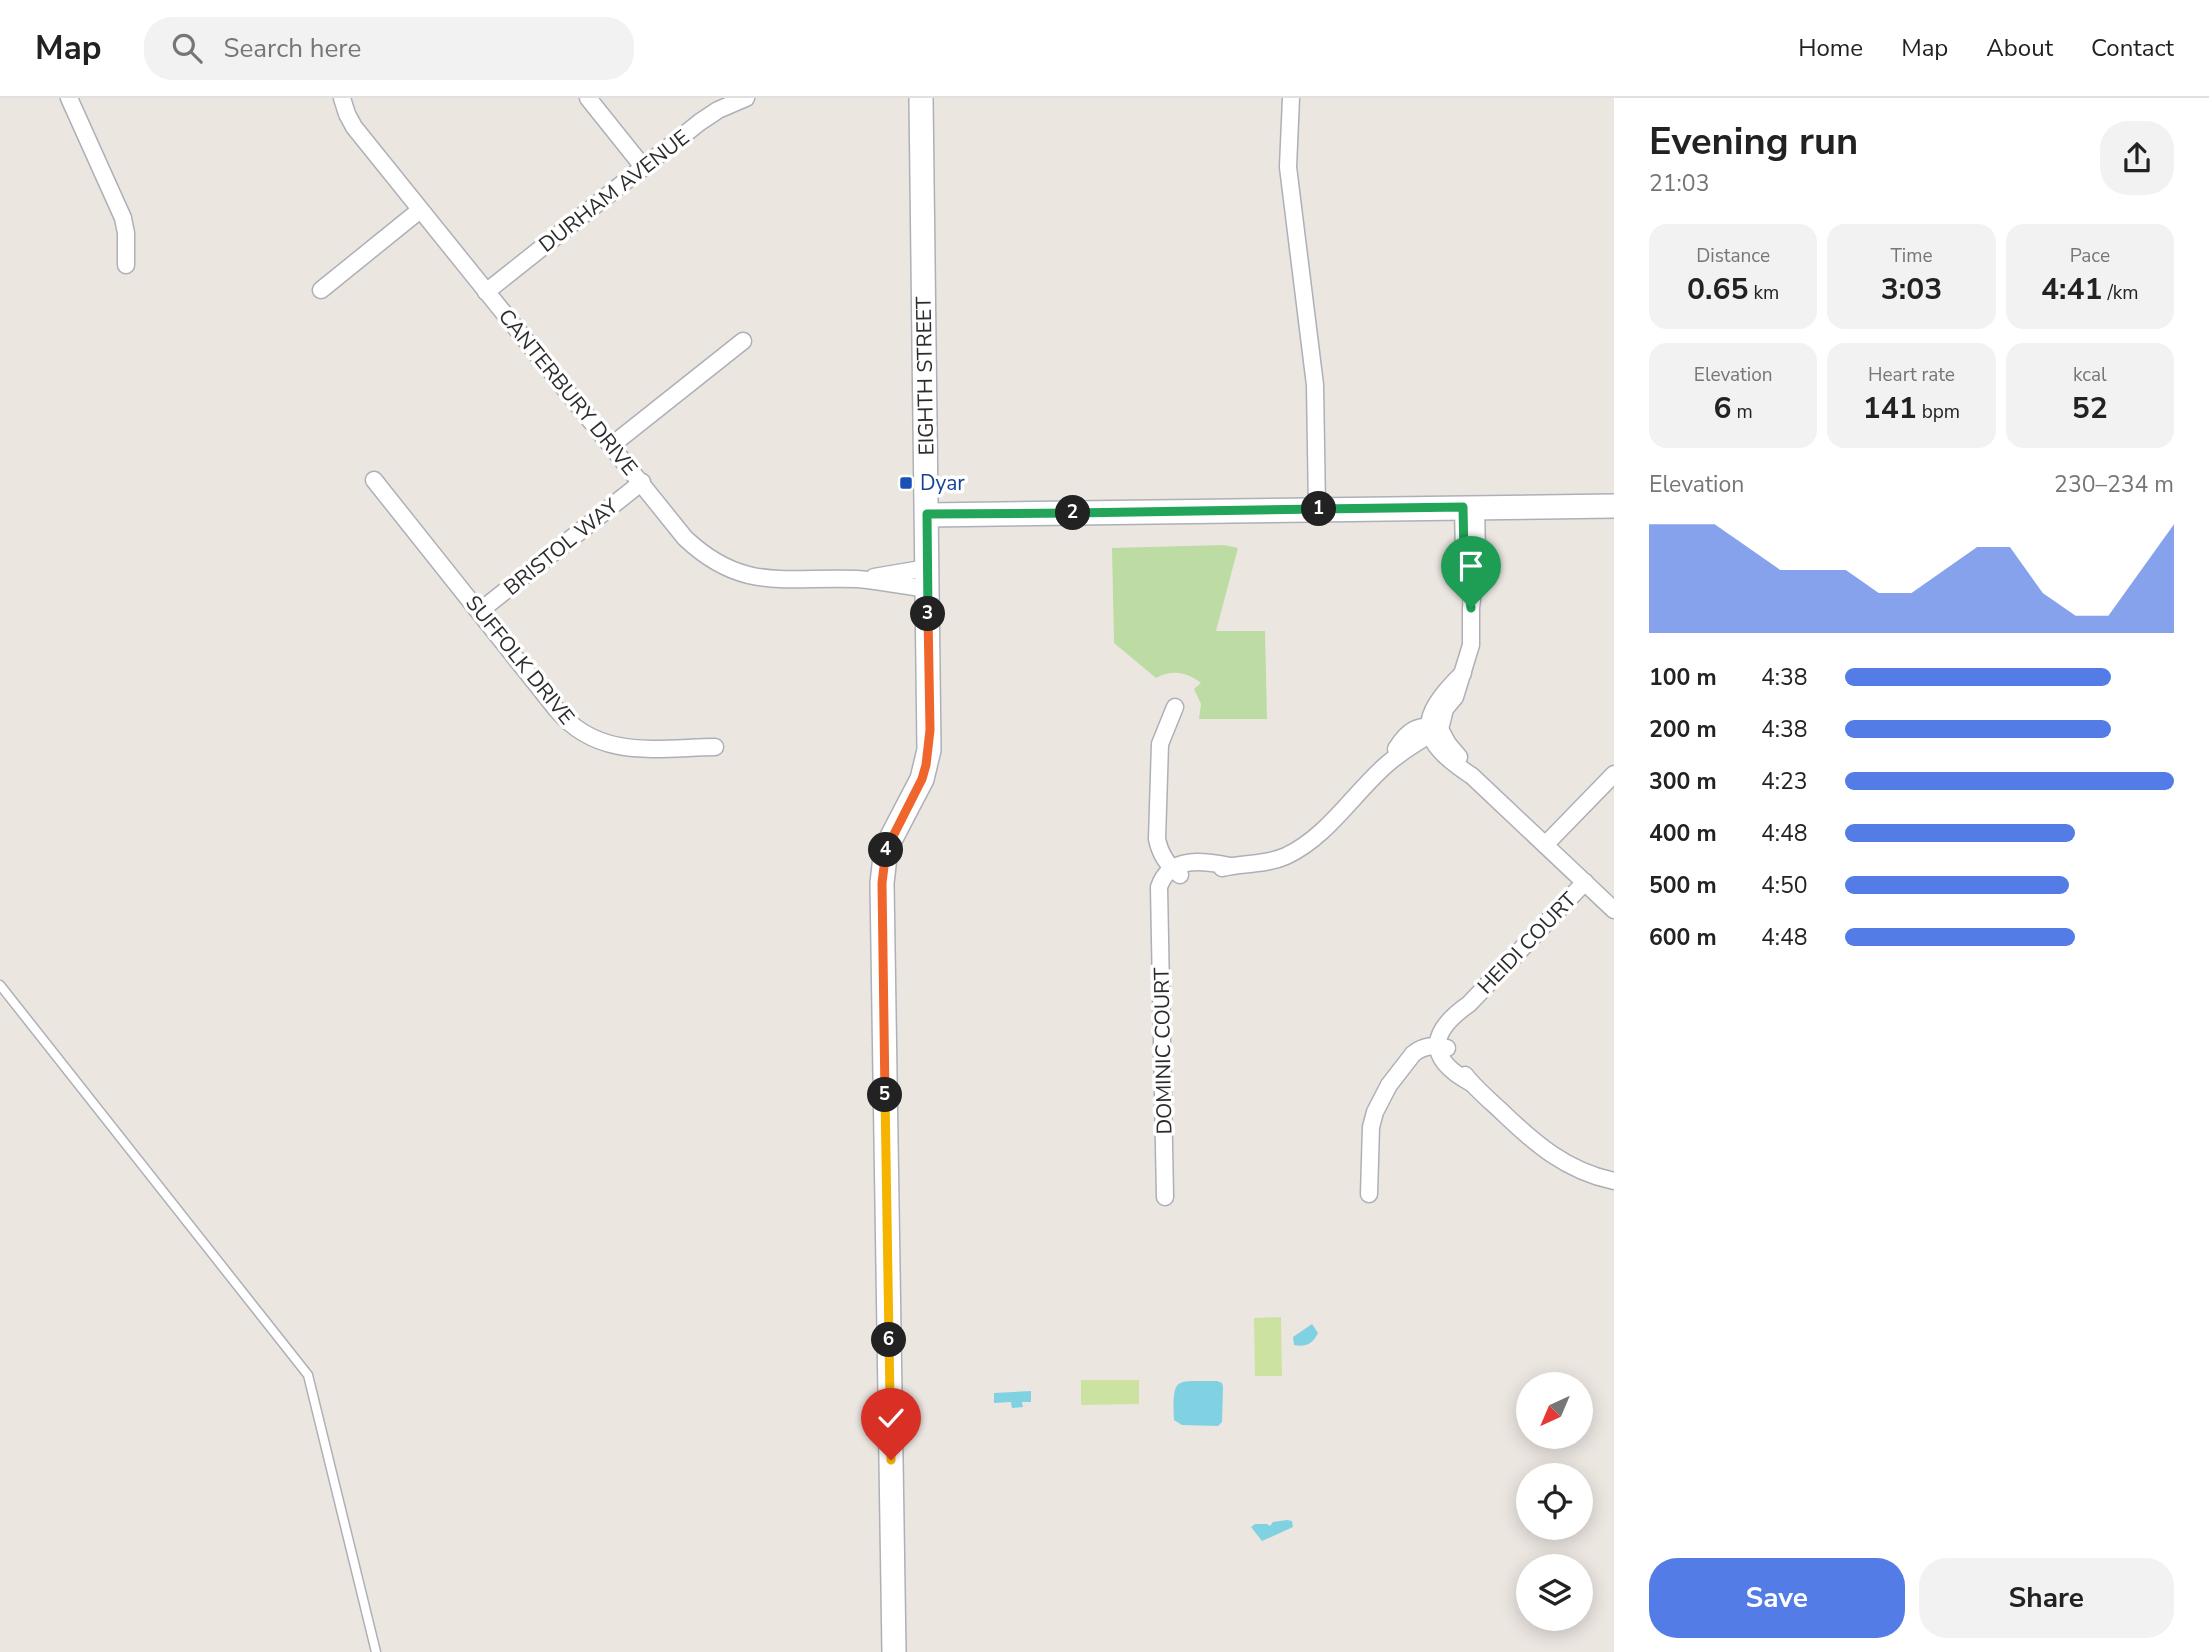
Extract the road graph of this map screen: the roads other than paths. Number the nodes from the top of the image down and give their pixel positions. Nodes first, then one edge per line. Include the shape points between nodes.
1 (69, 98) edge
2 (342, 98) edge
3 (588, 98) edge
4 (746, 98) edge
5 (920, 98) edge
6 (1291, 98) edge
7 (644, 168) junction
8 (421, 210) junction
9 (126, 265) dead end
10 (321, 290) dead end
11 (486, 292) junction
12 (743, 341) dead end
13 (612, 445) junction
14 (374, 480) dead end
15 (642, 482) junction
16 (1614, 506) edge
17 (1469, 507) junction
18 (1317, 509) junction
19 (927, 514) junction
20 (927, 578) junction
21 (480, 611) junction
22 (1175, 707) dead end
23 (1433, 730) junction
24 (715, 747) dead end
25 (1614, 774) edge
26 (1545, 845) junction
27 (1177, 869) junction
28 (1585, 882) junction
29 (1614, 910) edge
30 (0, 985) edge
31 (1442, 1049) junction
32 (1614, 1181) edge
33 (1369, 1194) dead end
34 (1165, 1197) dead end
35 (376, 1652) edge
36 (894, 1652) edge

1 - 9 street via 123,218
2 - 8 street, CANTERBURY DRIVE via 354,127
3 - 7 street
4 - 7 street, DURHAM AVENUE via 700,122
5 - 19 street, EIGHTH STREET
6 - 18 street via 1288,167 1315,385
7 - 11 street, DURHAM AVENUE
8 - 10 street
8 - 11 street, CANTERBURY DRIVE
11 - 13 street, CANTERBURY DRIVE
12 - 13 street
13 - 15 street, CANTERBURY DRIVE
14 - 21 street, SUFFOLK DRIVE
15 - 20 street, CANTERBURY DRIVE via 685,538 726,569 763,579
15 - 21 street, BRISTOL WAY
16 - 17 street
17 - 18 street
17 - 23 street via 1464,554 1471,645 1455,697
18 - 19 street
19 - 20 street, EIGHTH STREET
20 - 36 street, EIGHTH STREET via 929,750 922,779 886,848 882,883
21 - 24 street, SUFFOLK DRIVE via 579,732 613,747
22 - 27 street via 1160,744 1159,822
23 - 26 street via 1472,776
23 - 27 street via 1385,766 1314,838 1283,858
25 - 26 street
26 - 28 street
27 - 34 street, DOMINIC COURT via 1161,904
28 - 29 street
28 - 31 street, HEIDI COURT via 1469,1004
30 - 35 lane via 309,1375
31 - 32 street via 1532,1141 1585,1174
31 - 33 street via 1408,1063 1375,1112

